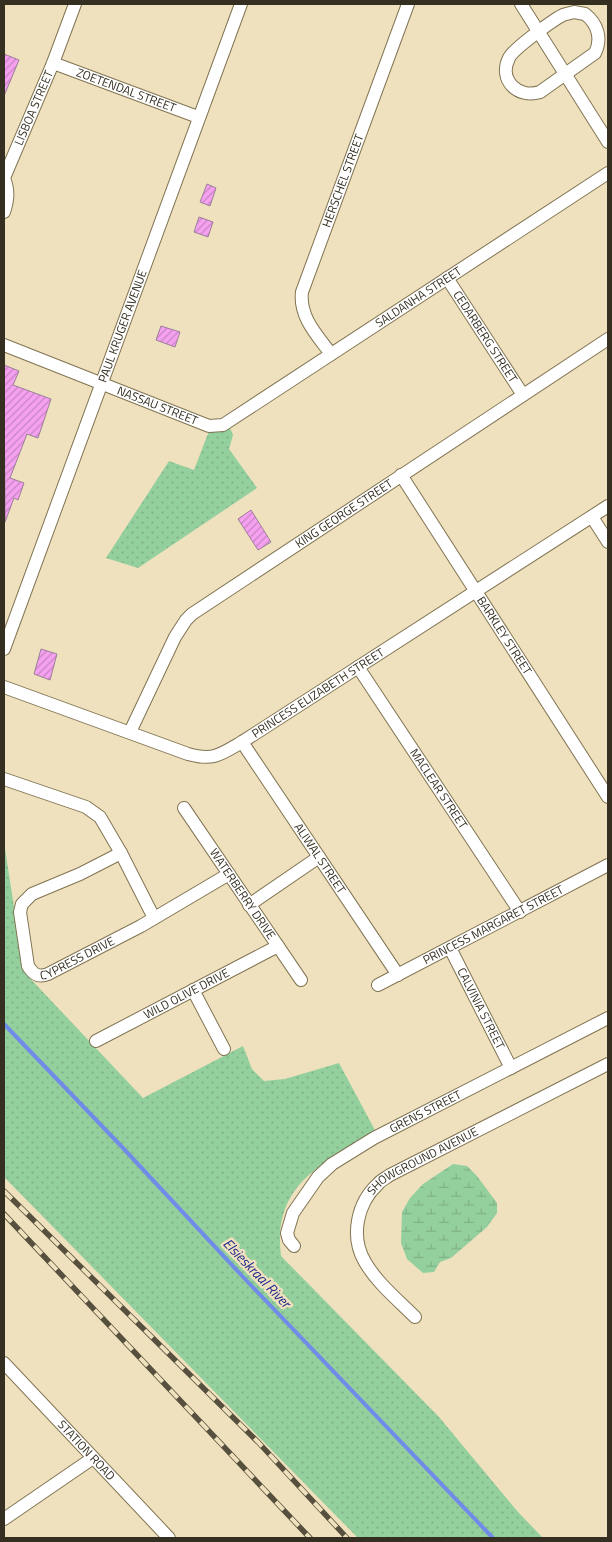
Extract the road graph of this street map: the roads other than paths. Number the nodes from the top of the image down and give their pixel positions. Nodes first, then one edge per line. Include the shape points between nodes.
1 (75, 4) edge
2 (240, 4) edge
3 (408, 4) edge
4 (521, 4) edge
5 (539, 32) junction
6 (52, 63) junction
7 (566, 74) junction
8 (198, 117) junction
9 (608, 142) edge
10 (608, 173) edge
11 (4, 178) edge
12 (4, 212) edge
13 (447, 278) junction
14 (608, 339) edge
15 (4, 345) edge
16 (331, 354) junction
17 (100, 383) junction
18 (523, 395) junction
19 (228, 423) joint
20 (401, 475) junction
21 (608, 506) edge
22 (592, 517) junction
23 (608, 542) edge
24 (476, 591) junction
25 (4, 649) edge
26 (358, 667) junction
27 (4, 687) edge
28 (130, 732) junction
29 (242, 742) junction
30 (4, 779) edge
31 (608, 797) edge
32 (184, 808) dead end
33 (121, 853) junction
34 (319, 857) junction
35 (608, 866) edge
36 (229, 874) junction
37 (249, 904) junction
38 (520, 912) junction
39 (154, 918) junction
40 (278, 946) junction
41 (450, 948) junction
42 (398, 975) junction
43 (300, 980) dead end
44 (378, 985) dead end
45 (193, 990) junction
46 (608, 1018) edge
47 (96, 1040) dead end
48 (224, 1049) dead end
49 (608, 1064) edge
50 (511, 1068) junction
51 (294, 1246) dead end
52 (415, 1317) dead end
53 (4, 1363) edge
54 (93, 1458) junction
55 (4, 1519) edge
56 (169, 1538) edge

1 - 6 street, LISBOA STREET
2 - 8 street, PAUL KRUGER AVENUE
3 - 16 street, HERSCHEL STREET via 302,292 306,318
4 - 5 street
5 - 7 street
5 - 7 street via 574,12 585,14 594,23 599,40 595,53
5 - 7 street via 510,55 506,67 508,80 518,92 535,94
6 - 8 street, ZOETENDAL STREET
6 - 11 street, LISBOA STREET
7 - 9 street
8 - 17 street, PAUL KRUGER AVENUE
10 - 13 street, SALDANHA STREET
11 - 12 street, LISBOA STREET via 8,193
13 - 16 street, SALDANHA STREET
13 - 18 street, CEDARBERG STREET
14 - 18 street, KING GEORGE STREET
15 - 17 street, NASSAU STREET
16 - 19 street, SALDANHA STREET
17 - 19 street, NASSAU STREET via 209,426
17 - 25 street, PAUL KRUGER AVENUE
18 - 20 street, KING GEORGE STREET
20 - 24 street, BARKLEY STREET
20 - 28 street, KING GEORGE STREET via 186,620
21 - 22 street, PRINCESS ELIZABETH STREET
22 - 23 street
22 - 24 street, PRINCESS ELIZABETH STREET
24 - 26 street, PRINCESS ELIZABETH STREET
24 - 31 street, BARKLEY STREET
26 - 29 street, PRINCESS ELIZABETH STREET
26 - 38 street, MACLEAR STREET
27 - 28 street, PRINCESS ELIZABETH STREET
28 - 29 street, PRINCESS ELIZABETH STREET via 210,758
29 - 34 street, ALIWAL STREET
30 - 33 street via 93,811 105,824
32 - 36 street, WATERBERRY DRIVE
33 - 39 street
33 - 39 street, CYPRESS DRIVE via 25,899 20,912 28,966 33,973 44,976
34 - 37 street
34 - 42 street, ALIWAL STREET
35 - 38 street, PRINCESS MARGARET STREET
36 - 37 street, WATERBERRY DRIVE
36 - 39 street, CYPRESS DRIVE
37 - 40 street, WATERBERRY DRIVE
38 - 41 street, PRINCESS MARGARET STREET
40 - 43 street, WATERBERRY DRIVE
40 - 45 street, WILD OLIVE DRIVE
41 - 42 street, PRINCESS MARGARET STREET
41 - 50 street, CALVINIA STREET
42 - 44 street, PRINCESS MARGARET STREET
45 - 47 street, WILD OLIVE DRIVE
45 - 48 street
46 - 50 street, GRENS STREET
49 - 52 street, SHOWGROUND AVENUE via 390,1175 369,1194 358,1224 362,1256
50 - 51 street, GRENS STREET via 374,1138 332,1164 318,1177 293,1213 287,1233
53 - 54 street, STATION ROAD
54 - 55 street
54 - 56 street, STATION ROAD

